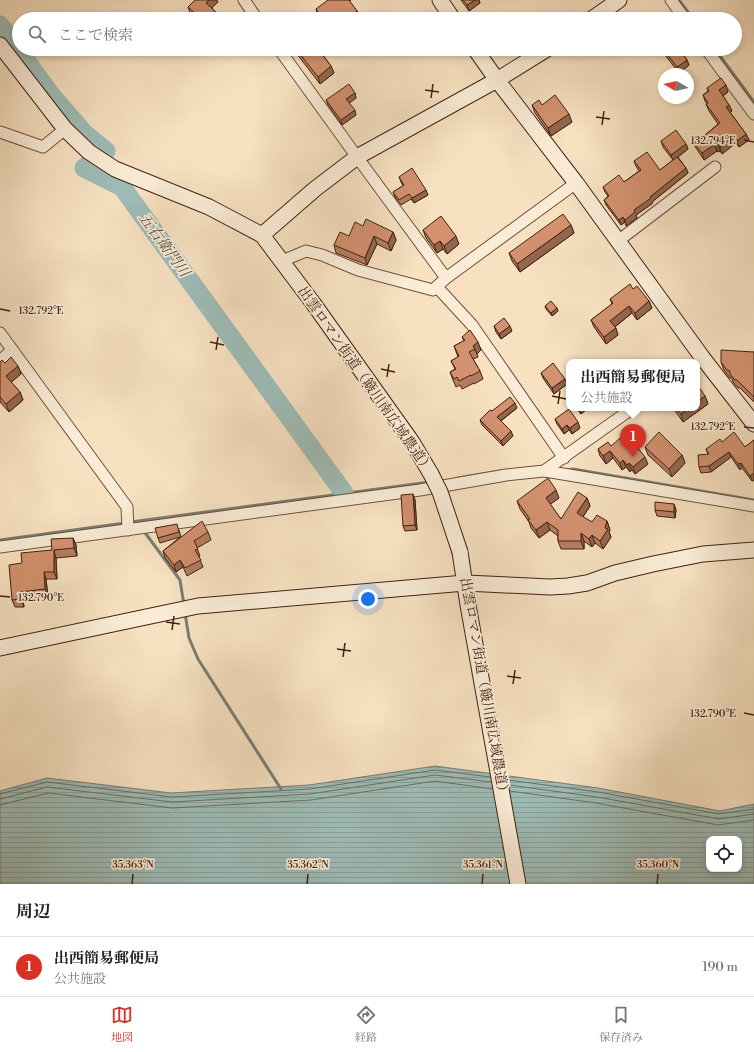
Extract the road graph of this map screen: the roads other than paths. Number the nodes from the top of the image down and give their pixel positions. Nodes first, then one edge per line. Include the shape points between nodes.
1 (244, 0) edge
2 (440, 0) edge
3 (619, 0) edge
4 (671, 0) edge
5 (252, 12) edge
6 (448, 12) edge
7 (602, 12) edge
8 (680, 12) edge
9 (0, 45) edge
10 (284, 56) edge
11 (480, 56) edge
12 (536, 56) edge
13 (711, 56) edge
14 (497, 80) junction
15 (754, 114) edge
16 (64, 129) junction
17 (0, 132) edge
18 (357, 157) junction
19 (715, 167) dead end
20 (576, 183) junction
21 (262, 235) junction
22 (618, 241) junction
23 (282, 261) junction
24 (446, 278) junction
25 (437, 287) junction
26 (0, 333) edge
27 (12, 350) junction
28 (698, 359) edge
29 (0, 361) edge
30 (700, 361) edge
31 (629, 411) edge
32 (754, 424) edge
33 (564, 458) junction
34 (545, 471) junction
35 (754, 506) edge
36 (128, 530) junction
37 (0, 547) edge
38 (754, 550) edge
39 (465, 583) junction
40 (0, 648) edge
41 (518, 884) edge

1 - 5 street
2 - 6 street
3 - 7 street
4 - 8 street
9 - 16 street, 出雲ロマン街道（簸川南広域農道）
10 - 18 street
11 - 14 street
12 - 14 street
13 - 15 street
14 - 18 street
14 - 20 street
16 - 17 street via 43,147
16 - 21 street, 出雲ロマン街道（簸川南広域農道） via 89,152 115,169 209,207
18 - 21 street
18 - 24 street
19 - 22 street
20 - 22 street
20 - 24 street
21 - 23 street, 出雲ロマン街道（簸川南広域農道）
22 - 28 street
23 - 25 street via 306,250 366,272 433,290
23 - 39 street, 出雲ロマン街道（簸川南広域農道）, bridge via 412,442 431,474 440,492 460,552
24 - 25 street
25 - 33 street via 472,325
26 - 27 street
27 - 29 street
27 - 36 street via 127,507
30 - 32 street
31 - 33 street
33 - 34 street
34 - 35 street
34 - 36 street
36 - 37 street
38 - 39 street via 704,554 568,586
39 - 40 street via 198,606
39 - 41 street, 出雲ロマン街道（簸川南広域農道）

